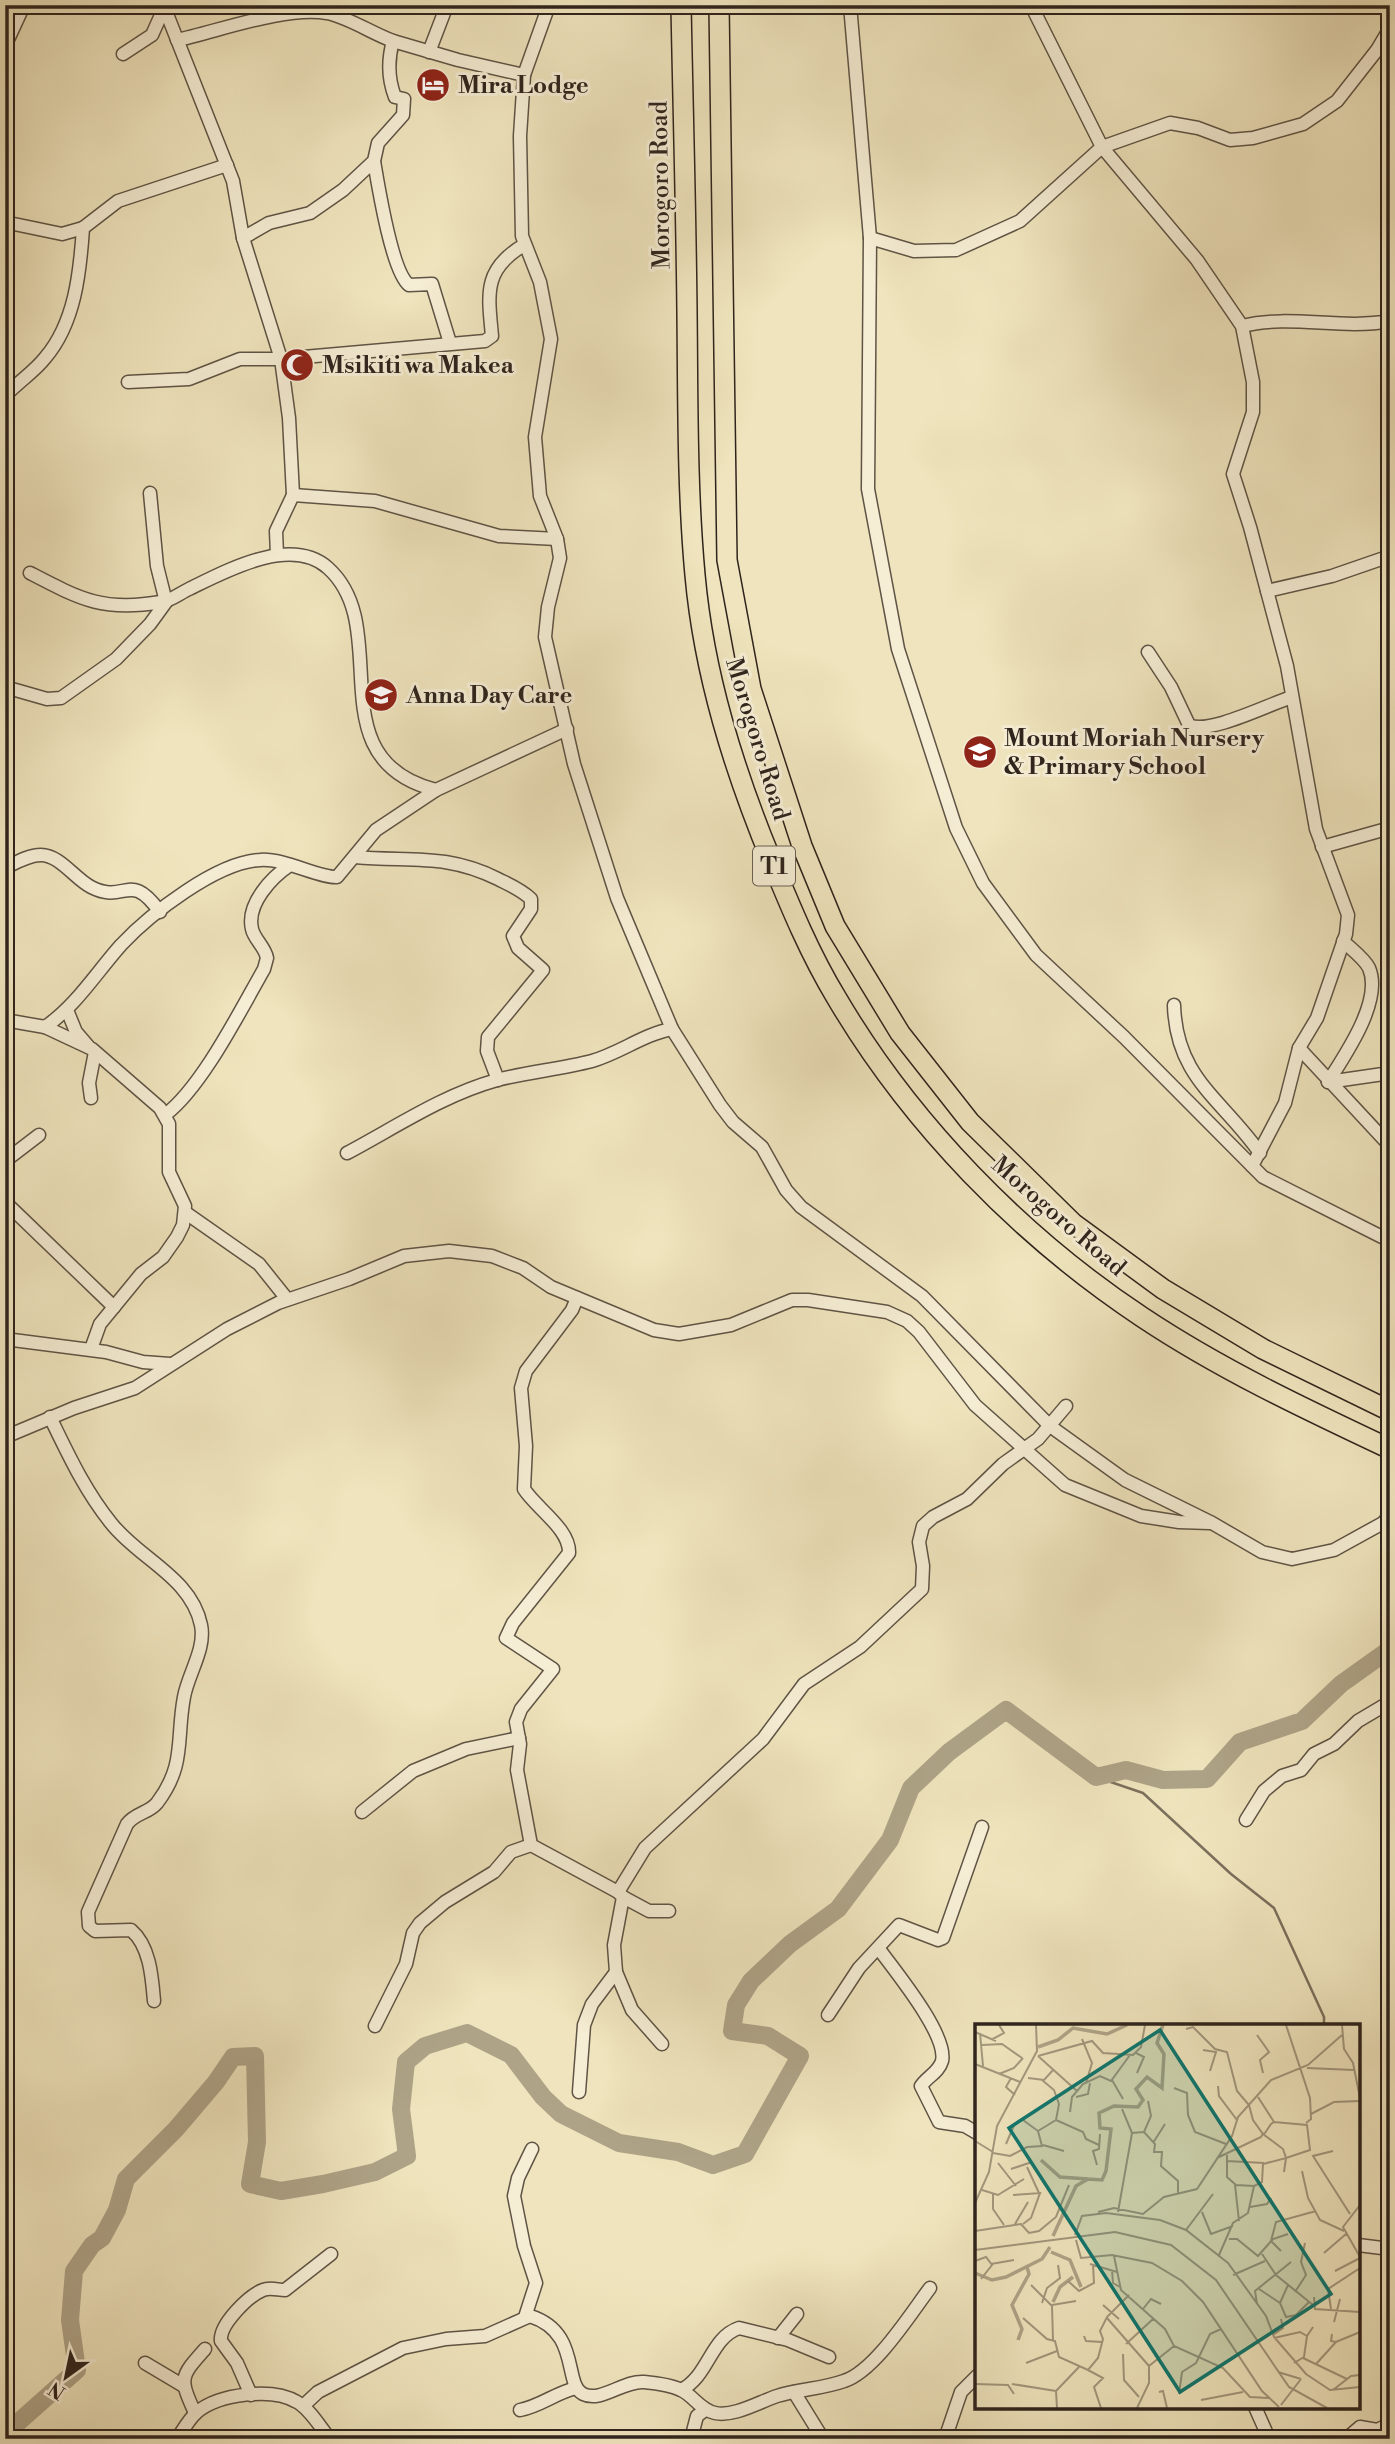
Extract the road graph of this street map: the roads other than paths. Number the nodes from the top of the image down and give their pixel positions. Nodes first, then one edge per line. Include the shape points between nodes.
1 (24, 5) edge
2 (447, 5) edge
3 (549, 5) edge
4 (681, 5) edge
5 (719, 5) edge
6 (850, 5) edge
7 (1031, 5) edge
8 (165, 7) edge
9 (1390, 28) edge
10 (177, 40) junction
11 (393, 41) junction
12 (5, 46) edge
13 (429, 52) junction
14 (124, 54) dead end
15 (524, 75) junction
16 (1102, 147) junction
17 (374, 161) junction
18 (227, 165) junction
19 (5, 228) edge
20 (83, 228) junction
21 (243, 238) junction
22 (870, 238) junction
23 (524, 245) junction
24 (1390, 321) edge
25 (1242, 326) junction
26 (450, 342) junction
27 (281, 359) junction
28 (128, 382) dead end
29 (5, 396) edge
30 (150, 493) dead end
31 (293, 495) junction
32 (557, 539) junction
33 (277, 555) junction
34 (1390, 556) edge
35 (30, 573) dead end
36 (1267, 592) junction
37 (166, 602) junction
38 (1147, 652) dead end
39 (5, 687) edge
40 (1292, 697) junction
41 (568, 729) junction
42 (436, 790) junction
43 (1390, 828) edge
44 (1322, 848) junction
45 (355, 857) junction
46 (290, 865) junction
47 (5, 869) edge
48 (160, 912) junction
49 (1343, 941) junction
50 (1174, 1005) dead end
51 (67, 1010) junction
52 (5, 1020) edge
53 (46, 1027) junction
54 (672, 1028) junction
55 (1299, 1048) junction
56 (93, 1050) junction
57 (1390, 1073) edge
58 (498, 1080) junction
59 (1328, 1082) junction
60 (91, 1098) dead end
61 (165, 1115) junction
62 (39, 1135) dead end
63 (1390, 1146) edge
64 (347, 1153) dead end
65 (1260, 1153) junction
66 (5, 1160) edge
67 (1252, 1166) junction
68 (5, 1202) edge
69 (186, 1213) junction
70 (1390, 1241) edge
71 (577, 1298) junction
72 (287, 1299) junction
73 (114, 1307) junction
74 (5, 1339) edge
75 (91, 1349) junction
76 (170, 1364) junction
77 (1066, 1406) dead end
78 (1390, 1411) edge
79 (50, 1417) junction
80 (1049, 1426) junction
81 (5, 1437) edge
82 (1023, 1448) junction
83 (1390, 1450) edge
84 (1390, 1515) edge
85 (1212, 1523) junction
86 (1390, 1702) edge
87 (519, 1738) junction
88 (362, 1812) dead end
89 (1246, 1820) dead end
90 (982, 1827) dead end
91 (531, 1845) junction
92 (620, 1895) junction
93 (669, 1911) dead end
94 (879, 1949) junction
95 (616, 1972) junction
96 (153, 2001) dead end
97 (828, 2015) dead end
98 (375, 2026) dead end
99 (662, 2044) dead end
100 (579, 2092) dead end
101 (975, 2132) edge
102 (532, 2149) dead end
103 (1360, 2245) edge
104 (1390, 2249) edge
105 (331, 2254) dead end
106 (930, 2288) dead end
107 (797, 2314) dead end
108 (525, 2316) junction
109 (778, 2338) junction
110 (205, 2349) dead end
111 (829, 2357) dead end
112 (145, 2363) dead end
113 (975, 2378) edge
114 (182, 2385) junction
115 (576, 2388) junction
116 (681, 2390) junction
117 (794, 2392) junction
118 (251, 2395) junction
119 (303, 2406) junction
120 (1256, 2409) edge
121 (520, 2410) dead end
122 (705, 2410) junction
123 (195, 2413) junction
124 (1390, 2424) edge
125 (1267, 2434) dead end
126 (177, 2439) edge
127 (330, 2439) edge
128 (691, 2439) edge
129 (822, 2439) edge
130 (945, 2439) edge
131 (1346, 2439) edge

1 - 12 street
2 - 13 street
3 - 15 street
4 - 83 highway, Morogoro Road / T1 via 695,577 710,674 743,790 799,926 836,996 885,1072 958,1160 1050,1247 1142,1317 1271,1393
5 - 78 highway, Morogoro Road / T1 via 727,560 751,690 802,846 835,926 900,1033 970,1122 1074,1224 1163,1289 1229,1329
6 - 22 street
7 - 16 street
8 - 10 street
8 - 14 street via 152,34
9 - 16 street via 1337,101 1303,124 1230,140 1170,123
10 - 11 street via 253,21 324,13
10 - 18 street
11 - 13 street
11 - 17 street via 391,88 395,97 404,99 403,115 378,143
13 - 15 street
15 - 23 street via 520,136
16 - 22 street via 1020,221 957,250 914,251
16 - 25 street via 1197,260
17 - 21 street via 320,208 270,223
17 - 26 street via 404,281 432,284
18 - 20 street via 118,201
18 - 21 street
19 - 20 street via 11,224 62,234
20 - 29 street via 81,263 66,326 44,360
21 - 27 street
22 - 67 street via 866,427 872,515 898,649 956,828 983,883 1035,955
23 - 26 street via 502,262 492,278 491,338
23 - 32 street via 540,282 551,339 535,462 540,496
24 - 25 street via 1360,326 1259,322
25 - 36 street via 1253,382 1253,412 1233,474
26 - 27 street
27 - 28 street via 240,359 189,379
27 - 31 street
30 - 37 street via 157,566
31 - 32 street via 375,501 499,536
31 - 33 street via 276,531
32 - 41 street via 559,571 545,636
33 - 37 street via 217,575
33 - 42 street via 309,557 336,577 352,614 363,702 374,747 390,768
34 - 36 street
35 - 37 street via 97,604
36 - 40 street
37 - 39 street via 116,659 61,698 47,699
38 - 40 street via 1195,728 1213,726
40 - 44 street
41 - 42 street
41 - 54 street via 574,764 617,898
42 - 45 street via 376,830
43 - 44 street
44 - 49 street via 1345,902
45 - 46 street via 337,877
45 - 58 street via 453,862 488,874 531,899 531,909 513,936 518,948 543,970 488,1037 487,1051
46 - 48 street via 262,859 229,866 204,878
46 - 61 street via 266,886 252,913 252,932 267,953 264,969 184,1096
47 - 48 street via 41,855 54,859 90,887 107,892 142,890
48 - 51 street via 123,943
49 - 55 street via 1317,1018
49 - 59 street via 1368,966 1372,989 1360,1028
50 - 65 street via 1179,1045 1188,1068
51 - 53 street
51 - 56 street via 76,1032
52 - 53 street
53 - 56 street
54 - 58 street via 592,1061
54 - 80 street via 719,1105 762,1147 801,1207 922,1296
55 - 59 street
55 - 65 street via 1285,1103
56 - 60 street
56 - 61 street
57 - 59 street
58 - 64 street via 438,1101
59 - 63 street
61 - 69 street via 169,1172
62 - 66 street
65 - 67 street
67 - 70 street via 1273,1184 1314,1200
68 - 73 street
69 - 72 street via 259,1264
69 - 73 street via 163,1257 141,1274
71 - 72 street via 492,1256 449,1251 404,1256
71 - 82 street via 654,1329 679,1334 731,1325 792,1300 887,1312 919,1332 965,1395
71 - 87 street via 526,1371 521,1388 524,1489 569,1548 506,1638 552,1669 522,1709 516,1722
72 - 76 street
73 - 75 street via 98,1328
74 - 75 street
75 - 76 street
76 - 79 street via 135,1388
77 - 80 street
79 - 81 street
79 - 96 street via 85,1488 125,1540 183,1589 202,1627 184,1694 178,1768 156,1804 127,1824 88,1912 89,1926 95,1931 131,1930 141,1939
80 - 82 street
80 - 85 street via 1125,1480
82 - 85 street via 1050,1475 1095,1500 1153,1519
82 - 92 street via 967,1499 923,1526 919,1542 922,1589 860,1647 804,1684 763,1739 645,1849
84 - 85 street via 1334,1550 1292,1559 1262,1552
86 - 89 street via 1314,1754 1301,1770 1282,1776 1264,1791
87 - 88 street via 466,1749 414,1771
87 - 91 street via 517,1770
90 - 94 street via 943,1938 901,1924
91 - 92 street
91 - 98 street via 511,1852 494,1872 437,1907 420,1923 413,1933 407,1964
92 - 93 street via 649,1911
92 - 95 street
94 - 97 street via 859,1968
94 - 101 street via 912,1991 940,2047 943,2058 939,2067 921,2085 929,2105 939,2122
95 - 99 street via 636,2017
95 - 100 street via 592,2004 584,2025
102 - 108 street via 517,2178 514,2196 536,2283
103 - 104 street
105 - 118 street via 285,2290 270,2288 255,2294 221,2332 221,2341
106 - 117 street via 857,2375
107 - 109 street
108 - 115 street via 543,2320 556,2331 565,2346
108 - 119 street via 485,2336 403,2348 318,2392
109 - 111 street
109 - 116 street via 734,2329 714,2349 693,2384
110 - 114 street via 183,2376
112 - 114 street
113 - 130 street via 961,2392
114 - 123 street
115 - 116 street via 595,2397 641,2381
115 - 121 street
116 - 122 street
117 - 122 street via 726,2413
117 - 129 street
118 - 119 street via 281,2394
118 - 123 street
119 - 127 street
120 - 125 street
122 - 128 street via 697,2416
123 - 126 street
124 - 131 street via 1377,2430 1360,2427

